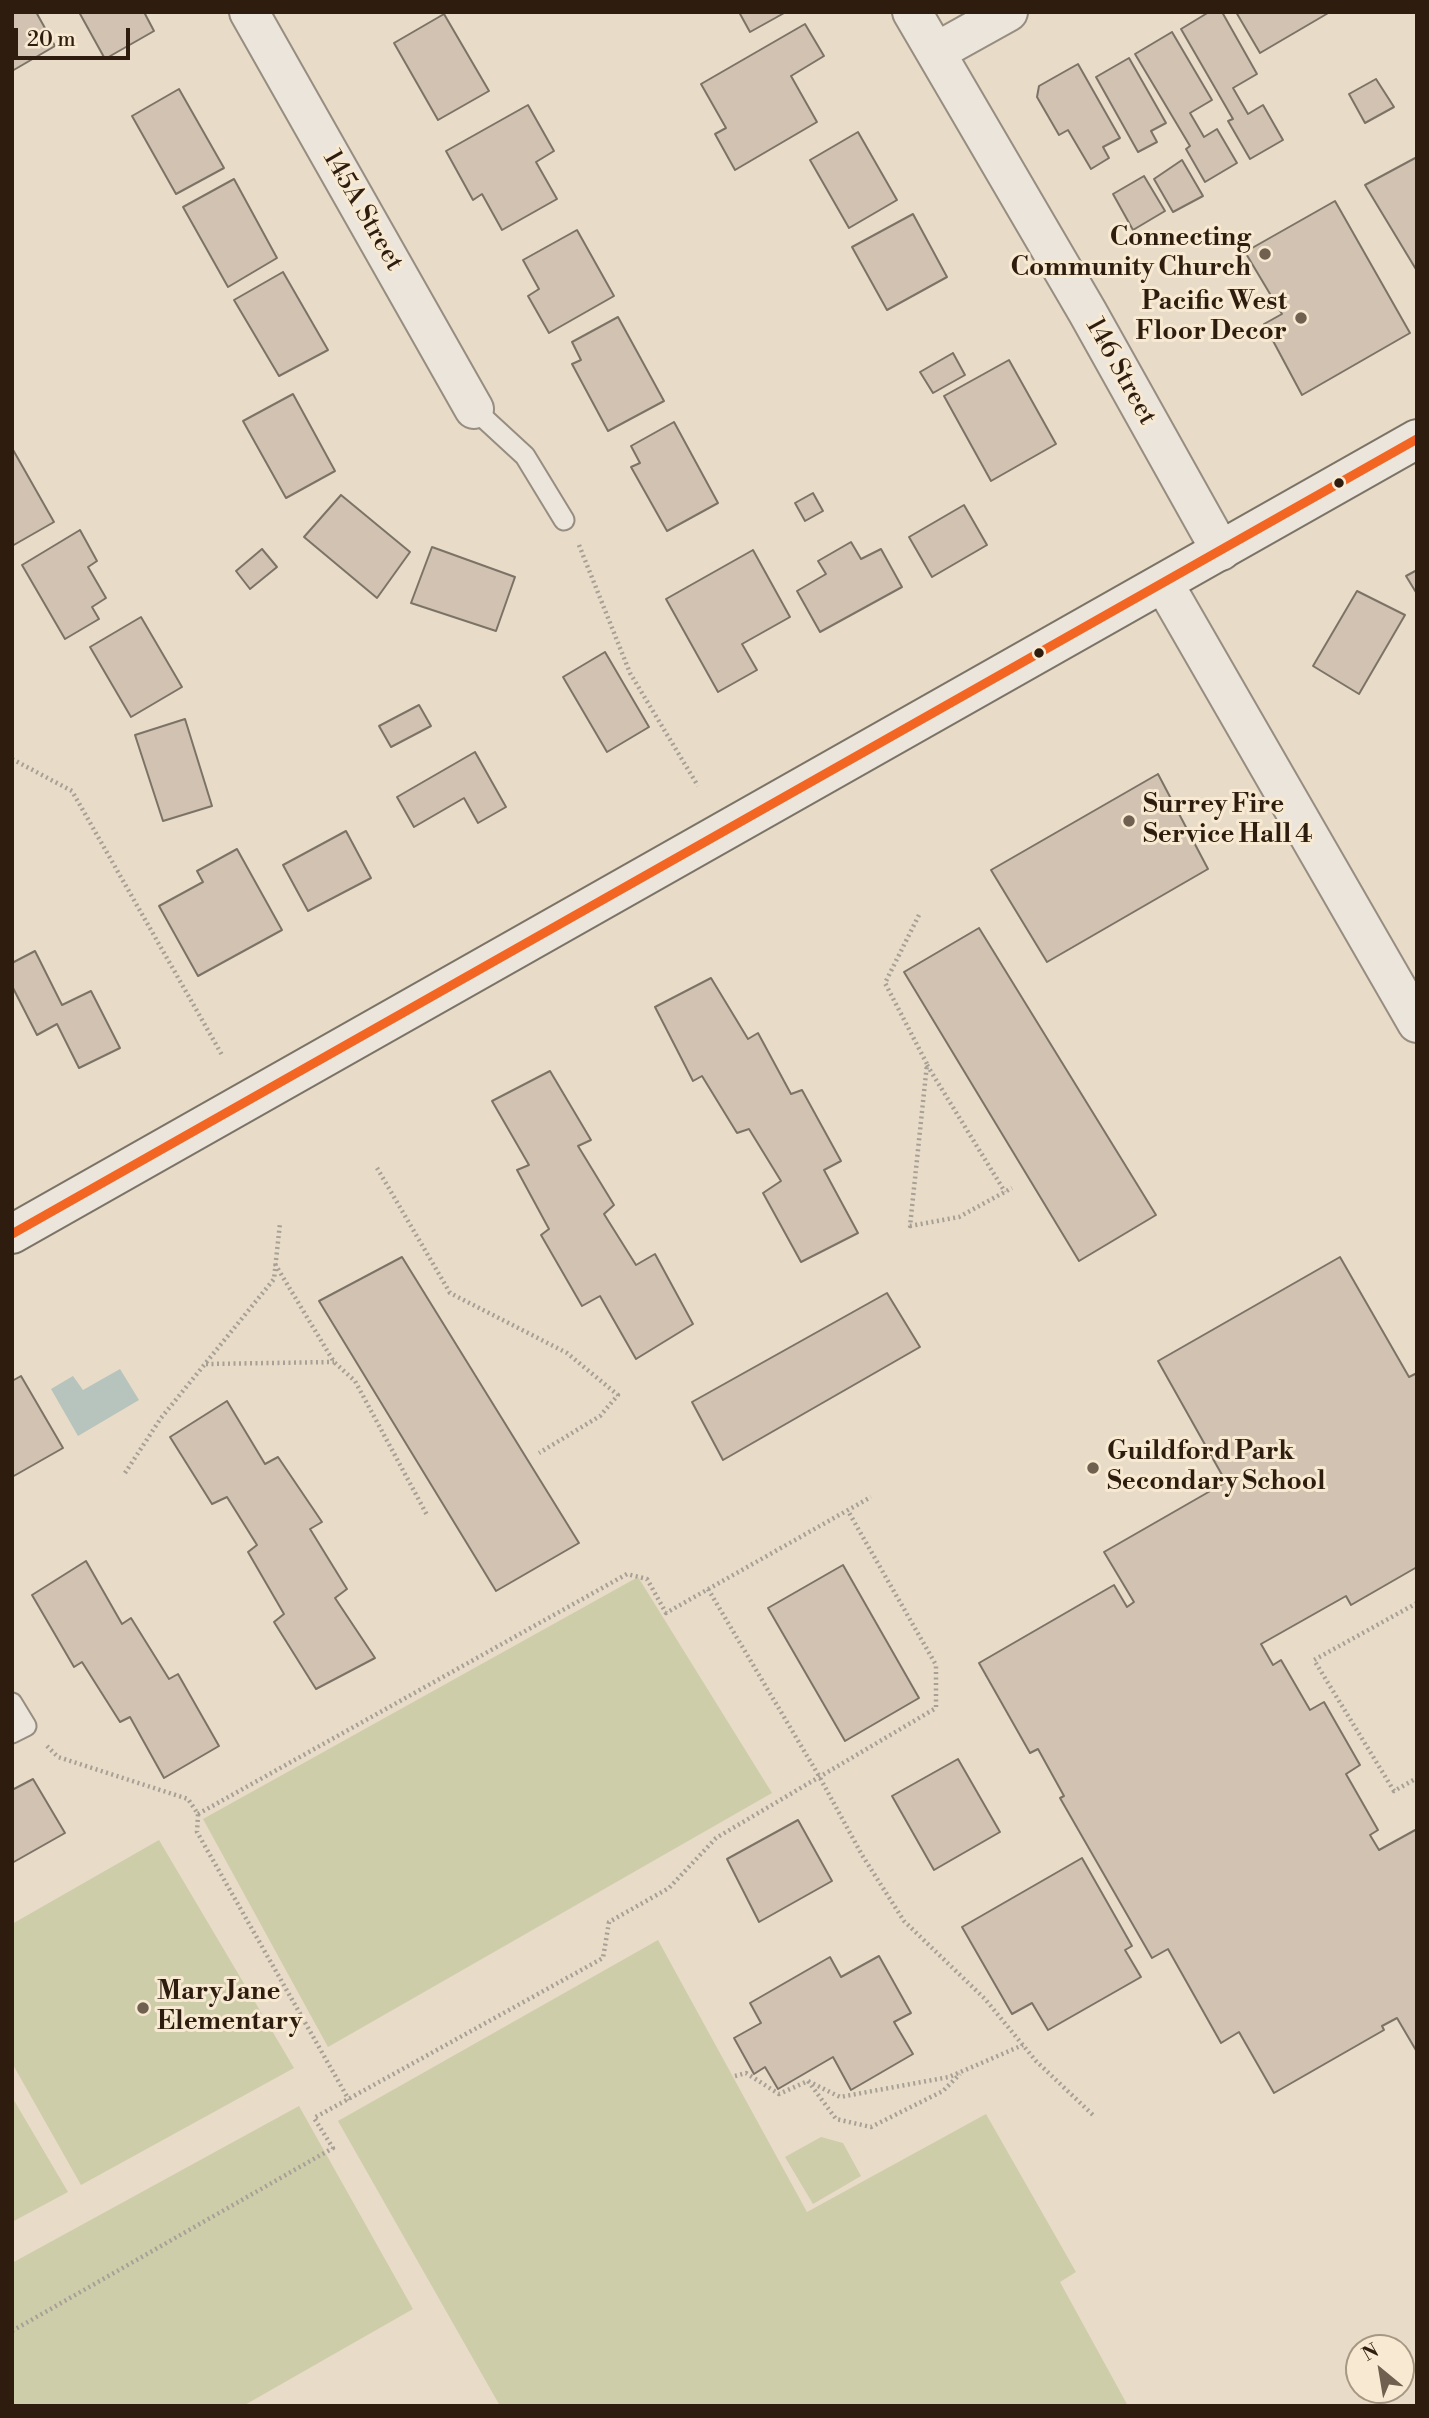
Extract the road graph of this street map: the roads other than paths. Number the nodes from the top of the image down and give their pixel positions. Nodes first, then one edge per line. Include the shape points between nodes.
1 (249, 12) edge
2 (912, 12) edge
3 (1008, 12) edge
4 (936, 52) junction
5 (474, 409) joint
6 (1417, 439) edge
7 (564, 520) road end
8 (1221, 551) junction
9 (1164, 584) junction
10 (1417, 1023) edge
11 (12, 1234) edge
12 (12, 1703) edge
13 (19, 1730) edge

1 - 5 street, 145A Street
2 - 4 street, 146 Street
3 - 4 street
4 - 8 street, 146 Street
5 - 7 lane via 525,456
6 - 8 street
8 - 9 street
9 - 10 street
9 - 11 street
12 - 13 lane

